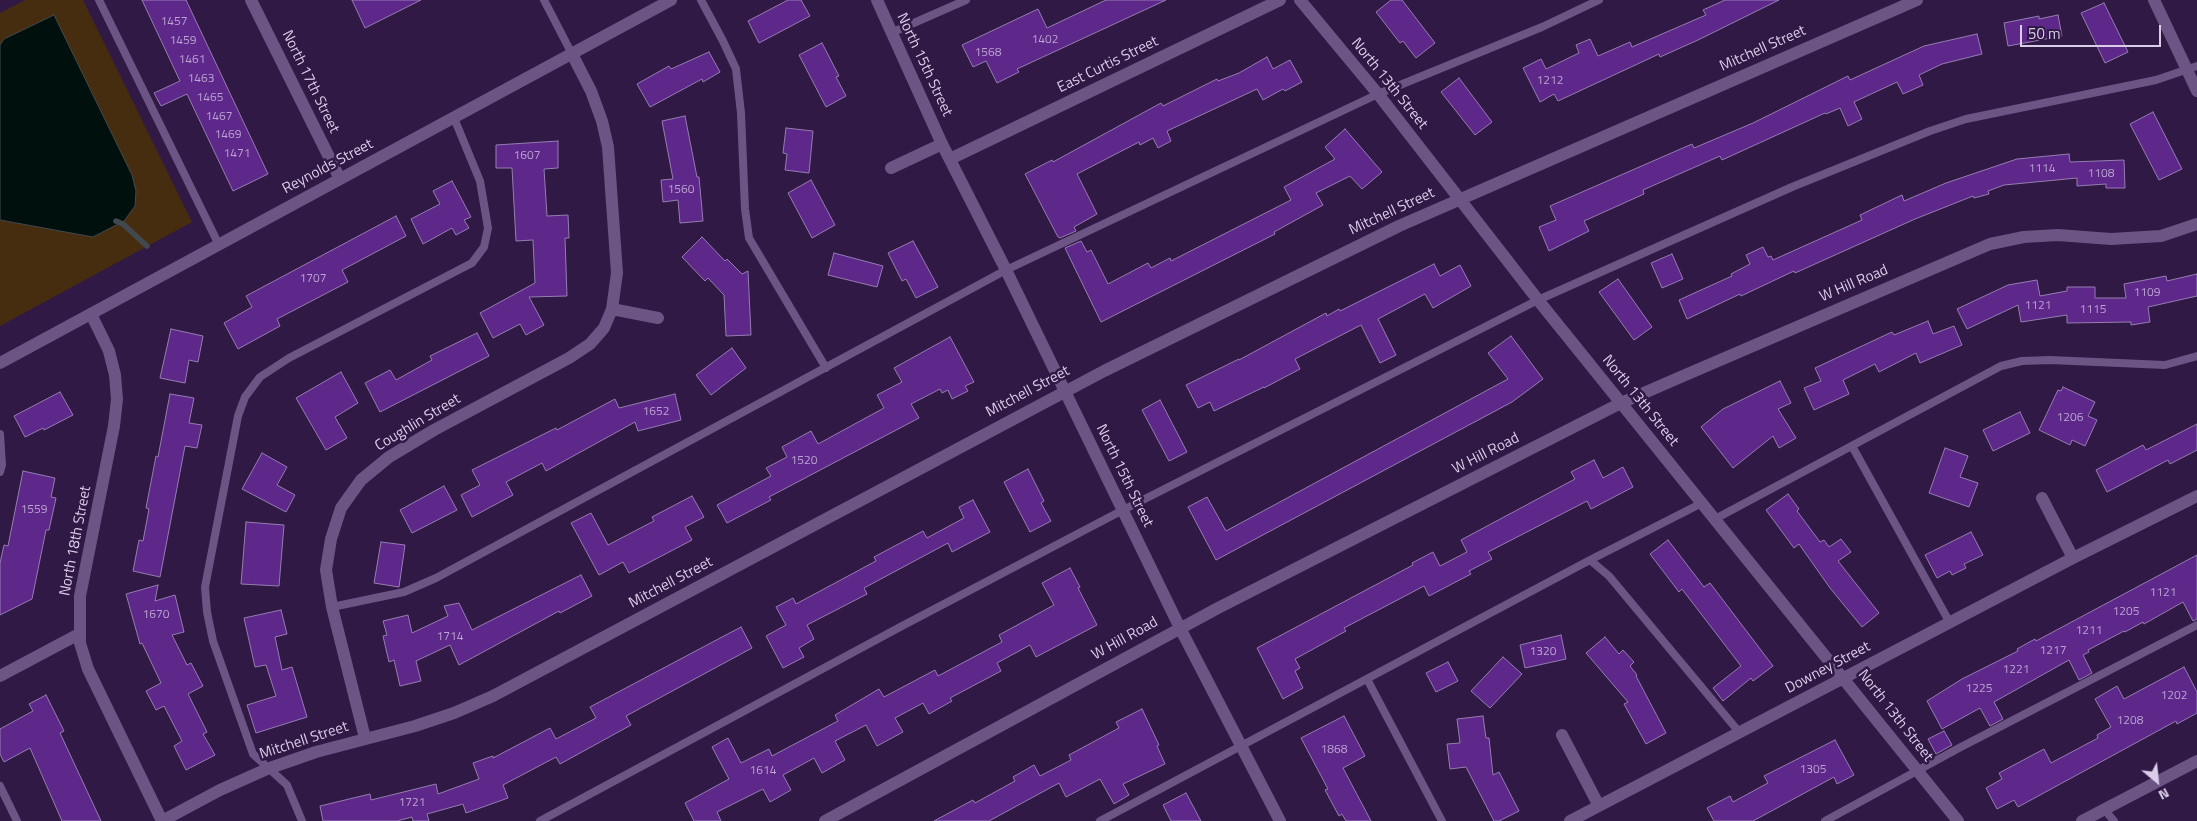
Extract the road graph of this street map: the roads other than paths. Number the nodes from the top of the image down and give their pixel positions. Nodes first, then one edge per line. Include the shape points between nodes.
1 (99, 0) edge
2 (251, 0) edge
3 (544, 0) edge
4 (671, 0) edge
5 (701, 0) edge
6 (876, 0) edge
7 (966, 0) edge
8 (1280, 0) edge
9 (1300, 0) edge
10 (1599, 0) edge
11 (1917, 0) edge
12 (2154, 0) edge
13 (891, 33) junction
14 (572, 54) junction
15 (2192, 69) edge
16 (2197, 91) edge
17 (1378, 94) junction
18 (454, 118) junction
19 (942, 144) junction
20 (950, 159) junction
21 (891, 168) dead end
22 (340, 179) junction
23 (1460, 199) junction
24 (2197, 224) edge
25 (219, 245) junction
26 (1006, 270) junction
27 (1538, 300) junction
28 (612, 309) junction
29 (91, 314) junction
30 (658, 318) dead end
31 (2197, 356) edge
32 (0, 363) edge
33 (826, 368) junction
34 (1065, 391) junction
35 (1621, 403) junction
36 (0, 434) edge
37 (1852, 446) junction
38 (0, 472) edge
39 (2197, 496) edge
40 (2042, 498) dead end
41 (1702, 503) junction
42 (1123, 510) junction
43 (1715, 519) junction
44 (2072, 558) junction
45 (1590, 560) junction
46 (332, 607) junction
47 (1950, 622) junction
48 (2197, 625) edge
49 (1180, 628) junction
50 (79, 634) junction
51 (0, 676) edge
52 (1844, 678) junction
53 (1367, 679) junction
54 (1740, 732) junction
55 (1562, 734) dead end
56 (365, 738) junction
57 (1241, 746) junction
58 (2197, 761) edge
59 (268, 769) junction
60 (1919, 772) junction
61 (0, 786) edge
62 (1599, 806) junction
63 (2104, 809) junction
64 (17, 821) edge
65 (162, 821) edge
66 (302, 821) edge
67 (540, 821) edge
68 (825, 821) edge
69 (1100, 821) edge
70 (1280, 821) edge
71 (1442, 821) edge
72 (1570, 821) edge
73 (1825, 821) edge
74 (1958, 821) edge
75 (2082, 821) edge
76 (2114, 821) edge

1 - 25 lane
2 - 22 street, North 17th Street
3 - 14 lane
4 - 14 street, Reynolds Street
5 - 33 lane via 736,69 749,238
6 - 13 street, North 15th Street
7 - 13 lane
8 - 20 street, East Curtis Street
9 - 17 street, North 13th Street
10 - 17 lane
11 - 23 street, Mitchell Street
12 - 15 street
13 - 19 street, North 15th Street
14 - 18 street, Reynolds Street
14 - 28 street, Coughlin Street via 591,91 608,147 617,273
15 - 16 street
15 - 27 lane via 2156,80 1966,119 1930,131 1792,187
17 - 23 street, North 13th Street
17 - 26 lane
18 - 22 street, Reynolds Street
18 - 59 lane via 480,181 488,228 484,247 472,263 260,376 245,397 238,416 205,587 207,612 253,754
19 - 20 street, North 15th Street
19 - 21 street
20 - 26 street, North 15th Street
22 - 25 street, Reynolds Street
23 - 27 street, North 13th Street
23 - 34 street, Mitchell Street
24 - 35 street, W Hill Road via 2161,236 2111,239 2058,235 1990,244
25 - 29 street, Reynolds Street
26 - 33 lane
26 - 34 street, North 15th Street
27 - 35 street, North 13th Street
27 - 42 lane
28 - 30 street
28 - 46 street, Coughlin Street via 604,328 590,344 434,430 389,457 361,480 341,508 331,539 326,570
29 - 32 street, Reynolds Street
29 - 50 street, North 18th Street via 108,352 115,375 117,399 80,596
31 - 37 lane via 2165,365 2050,360 2001,366
33 - 46 lane via 436,578 404,592
34 - 42 street, North 15th Street
34 - 56 street, Mitchell Street via 493,696 454,713
35 - 41 street, North 13th Street
35 - 49 street, W Hill Road
36 - 38 lane
37 - 43 lane
37 - 47 lane
39 - 44 street, Downey Street
40 - 44 street
41 - 43 street, North 13th Street
41 - 45 lane
42 - 49 street, North 15th Street
42 - 67 lane
43 - 52 street, North 13th Street
44 - 47 street, Downey Street
45 - 53 lane
45 - 54 lane via 1609,576
46 - 56 street, Coughlin Street
47 - 52 street, Downey Street
48 - 60 lane via 1959,748
49 - 57 street, North 15th Street
49 - 68 street, W Hill Road
50 - 51 street
50 - 65 street, North 18th Street via 88,669
52 - 54 street, Downey Street
52 - 60 street, North 13th Street
53 - 57 lane
53 - 71 lane
54 - 62 street, Downey Street
55 - 62 street
56 - 59 street, Mitchell Street
57 - 69 lane
57 - 70 street, North 15th Street
58 - 63 street
59 - 65 street, Mitchell Street
59 - 66 lane via 287,784
60 - 73 lane
60 - 74 street, North 13th Street
61 - 64 lane
62 - 72 street, Downey Street
63 - 75 street
63 - 76 lane

